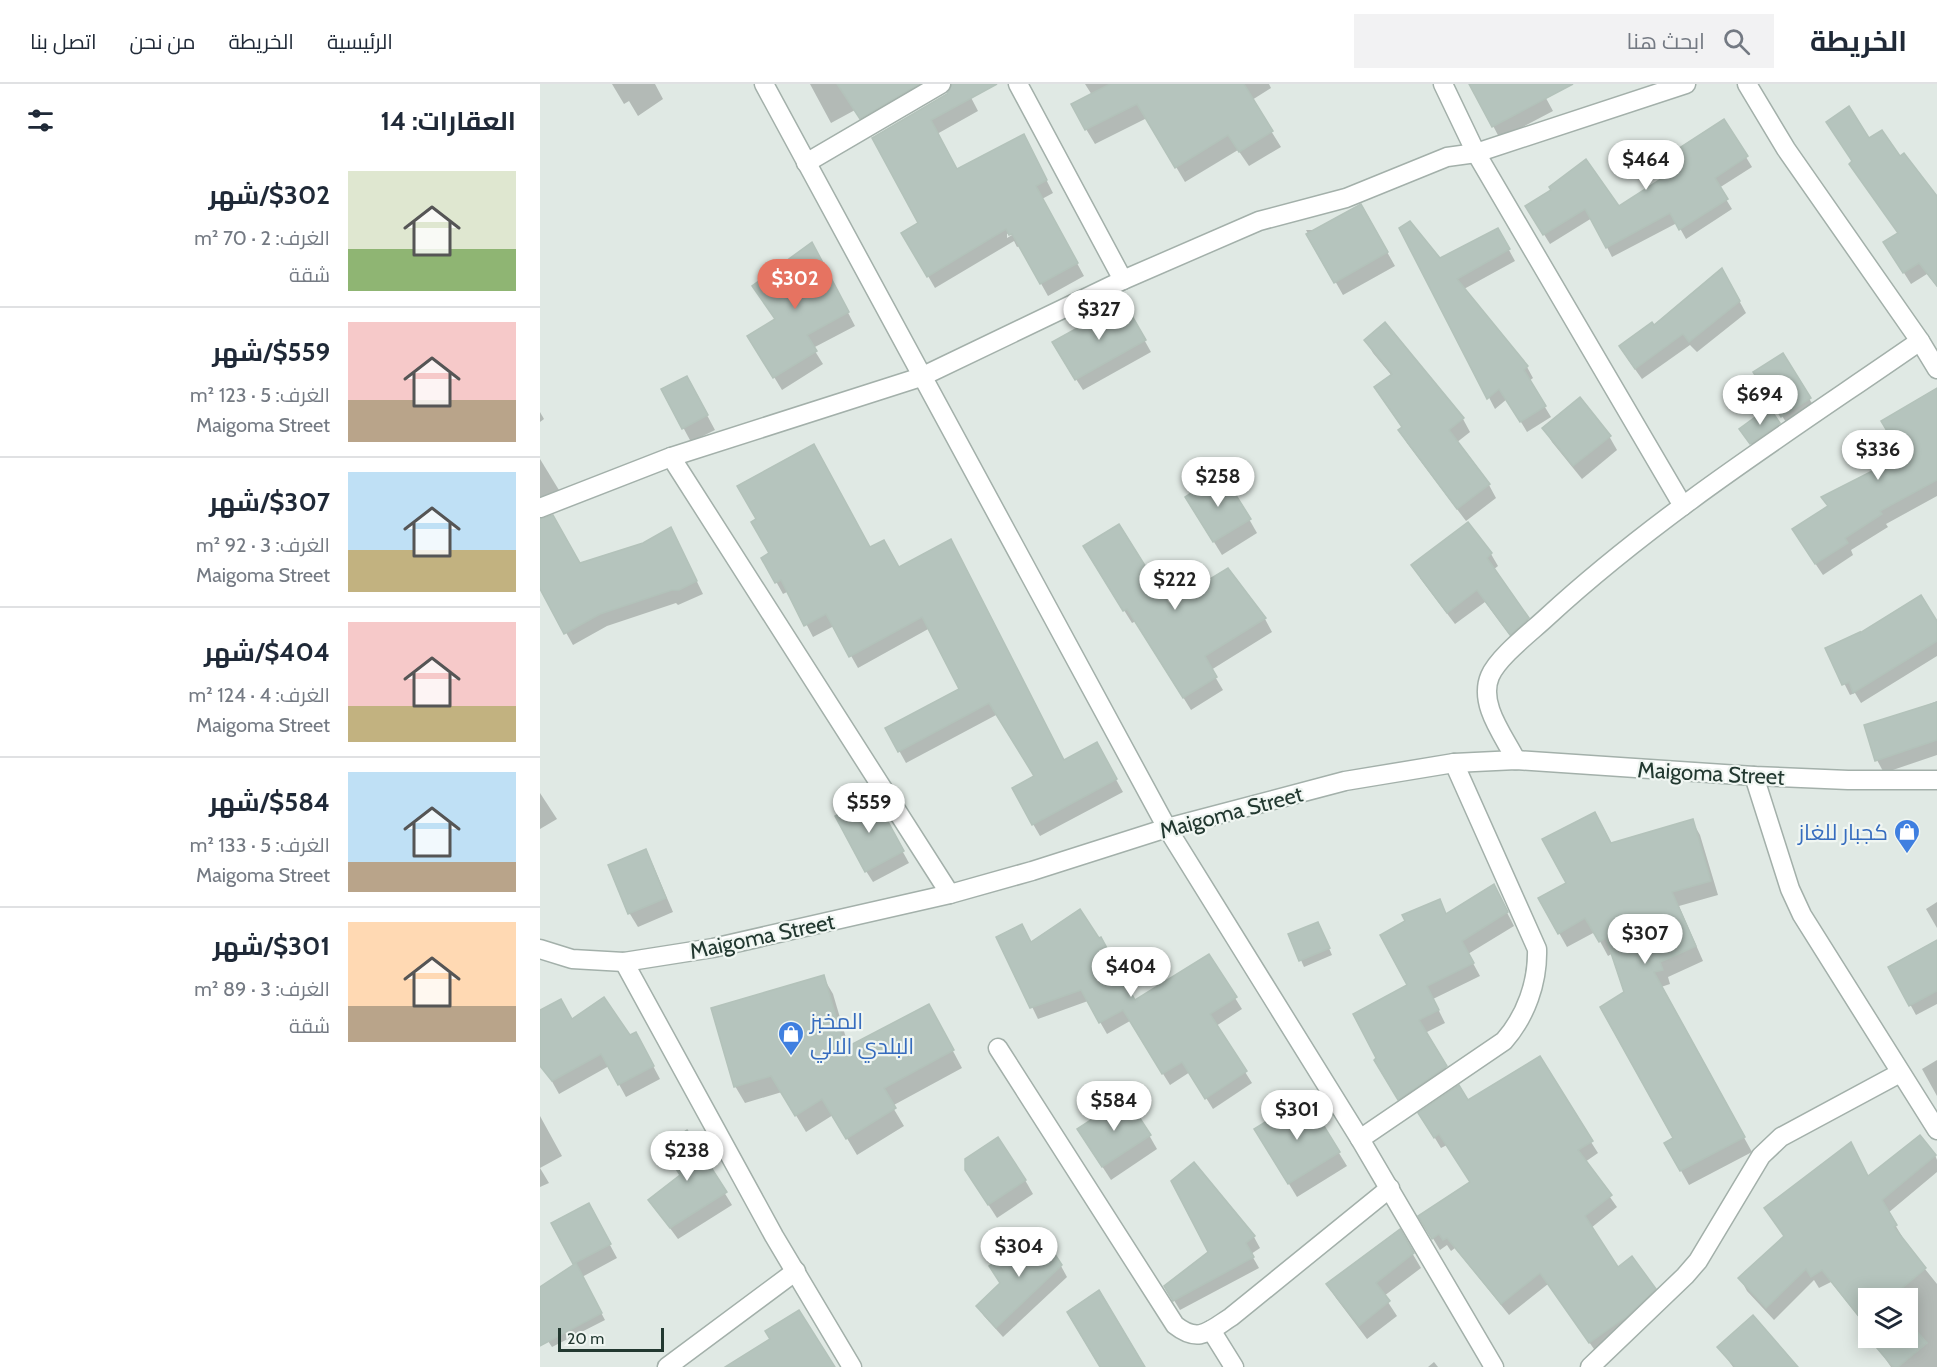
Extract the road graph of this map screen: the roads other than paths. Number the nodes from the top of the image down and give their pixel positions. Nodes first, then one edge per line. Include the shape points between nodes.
1 (764, 84) edge
2 (941, 84) edge
3 (1018, 84) edge
4 (1443, 84) edge
5 (1686, 84) edge
6 (1747, 84) edge
7 (1476, 153) junction
8 (806, 163) junction
9 (1123, 280) junction
10 (1920, 341) junction
11 (1937, 369) edge
12 (921, 377) junction
13 (672, 457) junction
14 (1683, 506) junction
15 (540, 508) edge
16 (1516, 760) junction
17 (1454, 763) junction
18 (1754, 776) junction
19 (1937, 780) edge
20 (1167, 828) junction
21 (950, 894) junction
22 (540, 950) edge
23 (624, 962) junction
24 (998, 1048) dead end
25 (1900, 1073) junction
26 (1937, 1130) edge
27 (1360, 1139) junction
28 (1390, 1188) junction
29 (795, 1271) junction
30 (1211, 1330) junction
31 (667, 1367) edge
32 (852, 1367) edge
33 (1234, 1367) edge
34 (1494, 1367) edge
35 (1590, 1367) edge

1 - 8 street
2 - 8 street
3 - 9 street
4 - 7 street
5 - 7 street
6 - 10 street via 1786,149
7 - 9 street via 1446,157 1346,198 1258,221
7 - 14 street
8 - 12 street
9 - 12 street
10 - 11 street
10 - 14 street
12 - 13 street
12 - 20 street
13 - 15 street
13 - 21 street
14 - 16 street via 1583,584 1510,650 1490,675 1486,693 1490,709
16 - 17 street, Maigoma Street
16 - 18 street, Maigoma Street
17 - 20 street, Maigoma Street via 1345,782
17 - 27 street via 1537,949 1529,997 1518,1025 1504,1041
18 - 19 street, Maigoma Street
18 - 25 street via 1802,915
20 - 21 street, Maigoma Street
20 - 27 street
21 - 23 street, Maigoma Street via 712,948
22 - 23 street, Maigoma Street via 572,959
23 - 29 street
24 - 30 street via 1174,1325 1186,1334
25 - 26 street
25 - 35 street via 1781,1137 1761,1156 1698,1261
27 - 28 street
28 - 30 street
28 - 34 street
29 - 31 street
29 - 32 street
30 - 33 street

